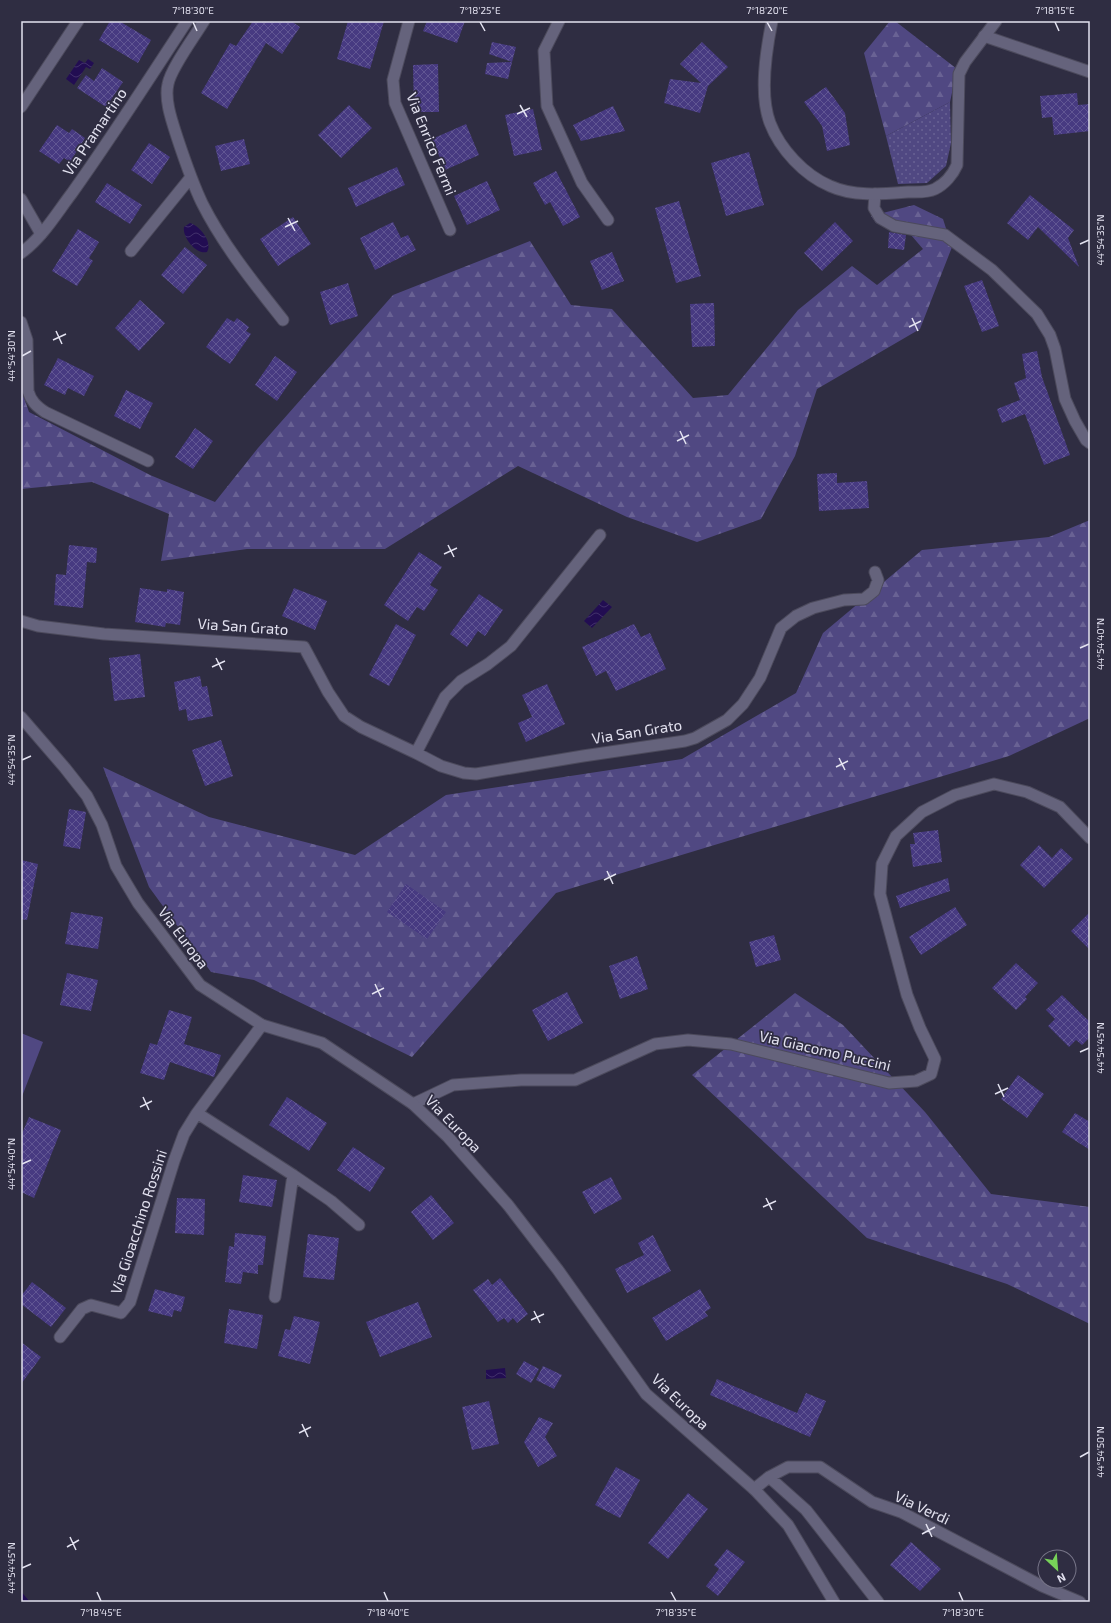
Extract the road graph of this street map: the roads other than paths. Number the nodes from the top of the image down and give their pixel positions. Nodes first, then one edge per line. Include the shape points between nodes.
1 (78, 21) edge
2 (187, 21) edge
3 (204, 21) edge
4 (409, 21) edge
5 (560, 21) edge
6 (772, 21) edge
7 (996, 21) edge
8 (984, 36) junction
9 (1090, 72) edge
10 (21, 107) edge
11 (190, 177) junction
12 (875, 194) junction
13 (21, 199) edge
14 (608, 220) dead end
15 (450, 230) dead end
16 (41, 234) junction
17 (131, 251) dead end
18 (21, 253) edge
19 (283, 320) dead end
20 (21, 322) edge
21 (1090, 443) edge
22 (148, 461) dead end
23 (600, 535) dead end
24 (875, 572) dead end
25 (21, 621) edge
26 (21, 718) edge
27 (416, 753) junction
28 (1090, 838) edge
29 (262, 1025) junction
30 (413, 1104) junction
31 (197, 1113) junction
32 (293, 1174) junction
33 (358, 1225) dead end
34 (275, 1297) dead end
35 (60, 1337) dead end
36 (769, 1477) junction
37 (754, 1489) junction
38 (834, 1602) edge
39 (878, 1602) edge
40 (1080, 1602) edge

1 - 10 street
2 - 16 street, Via Pramartino via 93,164
3 - 11 street via 171,74 167,93 172,122
4 - 15 street, Via Enrico Fermi via 394,80 396,103
5 - 14 street via 544,50 547,106 582,183
6 - 12 street via 767,45 766,106 779,140 801,167 829,186
7 - 8 street
8 - 9 street
8 - 12 street via 959,74 957,164 953,173 935,189
11 - 17 street
11 - 19 street via 202,204 222,237
12 - 21 street via 874,208 880,218 894,226 945,235 992,270 1037,314 1055,349 1065,399 1075,421
13 - 16 street
16 - 18 street, Via Pramartino
20 - 22 street via 27,340 28,391 36,406
23 - 27 street via 511,646 461,681 445,697
24 - 27 street, Via San Grato via 878,580 874,591 864,599 844,600 813,608 796,616 781,628 760,678 743,704 727,720 695,738 476,774 441,766
25 - 27 street, Via San Grato via 38,626 104,634 304,647 344,716 361,727
26 - 29 street, Via Europa via 86,796 102,825 116,866 138,903 200,985
28 - 30 street, Via Giacomo Puccini via 1060,807 1027,792 994,784 955,795 922,812 896,836 882,864 880,894 907,995 935,1059 931,1074 916,1081 889,1083 732,1044 688,1040 655,1044 575,1080 453,1084
29 - 30 street, Via Europa via 322,1043
29 - 31 street, Via Gioacchino Rossini
30 - 37 street, Via Europa via 448,1137 508,1205 558,1270 646,1394
31 - 32 street
31 - 35 street, Via Gioacchino Rossini via 184,1134 174,1161 130,1302 121,1313 91,1305 82,1309
32 - 33 street via 331,1201
32 - 34 street
36 - 37 street, Via Verdi
36 - 39 street via 806,1510
36 - 40 street, Via Verdi via 788,1467 820,1467 872,1502 901,1512 1042,1586
37 - 38 street, Via Europa via 788,1525

